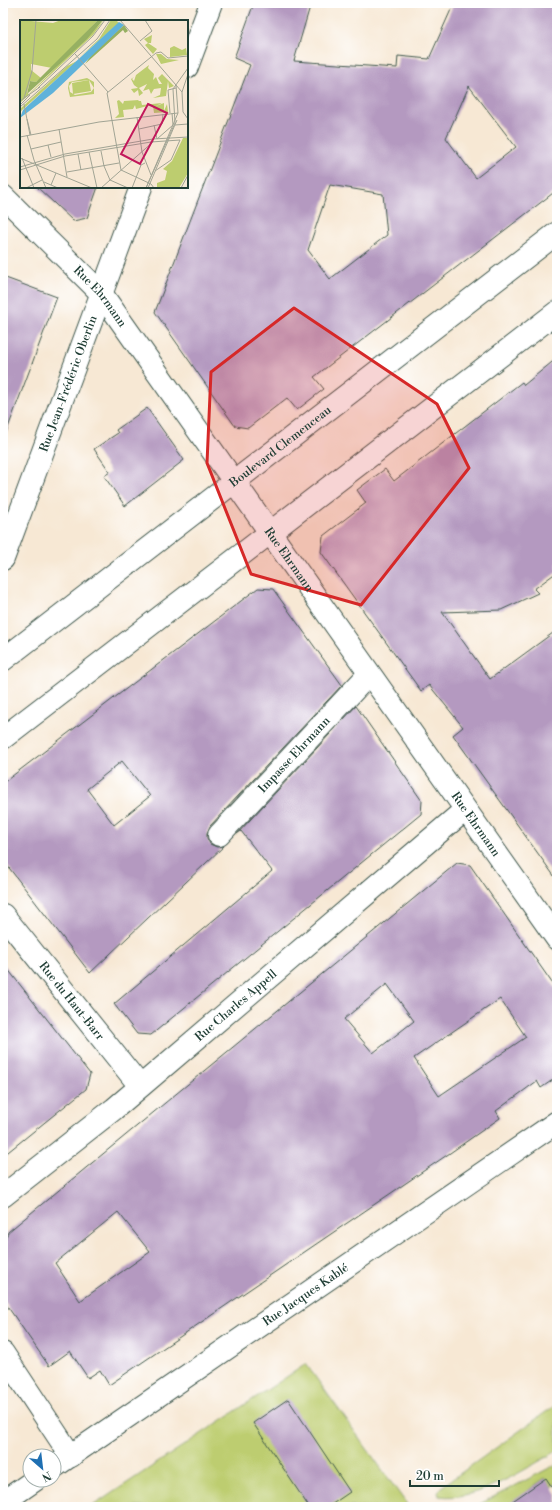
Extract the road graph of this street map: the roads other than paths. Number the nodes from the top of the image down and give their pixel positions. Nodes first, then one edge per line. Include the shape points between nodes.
1 (212, 3) edge
2 (188, 64) edge
3 (141, 188) edge
4 (3, 196) edge
5 (557, 233) edge
6 (101, 293) junction
7 (557, 312) edge
8 (234, 482) junction
9 (270, 532) junction
10 (3, 559) edge
11 (3, 660) edge
12 (369, 674) junction
13 (3, 738) edge
14 (465, 810) junction
15 (219, 835) dead end
16 (3, 915) edge
17 (557, 939) edge
18 (140, 1086) junction
19 (557, 1122) edge
20 (3, 1196) edge
21 (3, 1353) edge
22 (54, 1448) edge
23 (62, 1462) edge
24 (23, 1488) edge
25 (3, 1502) edge

1 - 2 street
3 - 6 street, Rue Jean-Frédéric Oberlin
4 - 6 street, Rue Ehrmann
5 - 8 street, Boulevard Clemenceau
6 - 8 street, Rue Ehrmann
6 - 10 street, Rue Jean-Frédéric Oberlin
7 - 9 street
8 - 9 street, Rue Ehrmann
8 - 11 street, Boulevard Clemenceau
9 - 12 street, Rue Ehrmann
9 - 13 street
12 - 14 street, Rue Ehrmann
12 - 15 street, Impasse Ehrmann
14 - 17 street, Rue Ehrmann
14 - 18 street, Rue Charles Appell
16 - 18 street, Rue du Haut-Barr
18 - 20 street, Rue Charles Appell
19 - 23 street, Rue Jacques Kablé
21 - 22 street
24 - 25 street

